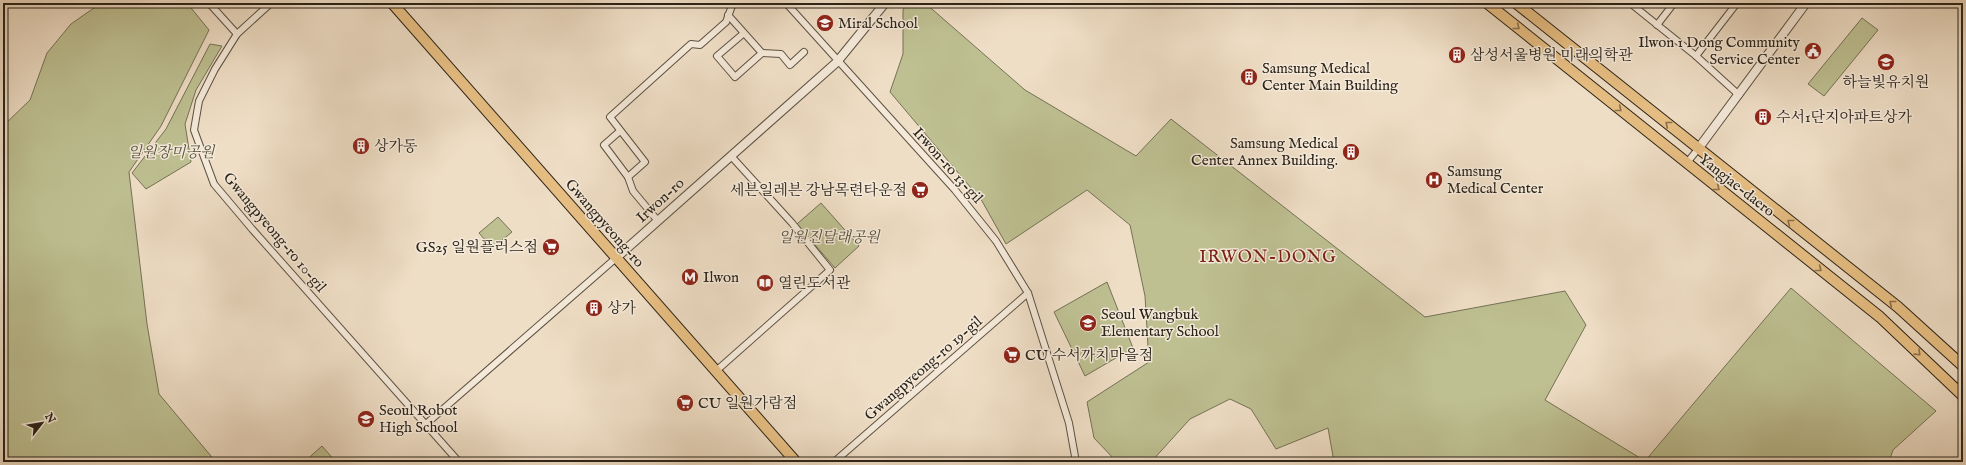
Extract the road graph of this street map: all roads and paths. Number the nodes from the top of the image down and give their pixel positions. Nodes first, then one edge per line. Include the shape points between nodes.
1 (209, 3) edge
2 (270, 3) edge
3 (392, 3) edge
4 (733, 3) edge
5 (786, 3) edge
6 (885, 3) edge
7 (1487, 3) edge
8 (1516, 3) edge
9 (1630, 3) edge
10 (1674, 3) edge
11 (1737, 3) edge
12 (1806, 3) edge
13 (728, 16) junction
14 (1657, 25) junction
15 (744, 33) junction
16 (236, 34) junction
17 (804, 52) dead end
18 (762, 53) junction
19 (1696, 56) junction
20 (837, 62) junction
21 (1739, 95) junction
22 (620, 131) junction
23 (1698, 149) junction
24 (731, 156) junction
25 (1686, 164) junction
26 (628, 177) junction
27 (658, 220) junction
28 (616, 258) junction
29 (1028, 293) junction
30 (1963, 366) edge
31 (716, 371) junction
32 (1963, 396) edge
33 (426, 424) junction
34 (459, 462) edge
35 (796, 462) edge
36 (834, 462) edge
37 (1076, 462) edge

1 - 16 street
2 - 16 street, Gwangpyeong-ro 10-gil
3 - 28 main road, Gwangpyeong-ro
4 - 13 street
5 - 20 street, Irwon-ro 13-gil
6 - 20 street, Irwon-ro
7 -> 25 main road, Yangjae-daero
23 -> 8 main road, Yangjae-daero
9 - 14 street
10 - 14 street
11 - 19 street
12 - 21 street
13 - 15 street
13 - 22 street via 726,22 700,45 691,44 610,117
14 - 19 street
15 - 18 street
15 - 18 street via 717,56 735,77
16 - 33 street, Gwangpyeong-ro 10-gil via 200,101 194,130 214,184
17 - 18 street via 790,65 781,54
19 - 21 street
20 - 24 street, Irwon-ro
20 - 29 street, Irwon-ro 13-gil via 955,190 996,241
21 - 23 street
22 - 26 street via 604,145
22 - 26 street via 645,162
23 - 25 street
30 -> 23 main road, Yangjae-daero via 1898,307
24 - 27 street, Irwon-ro
24 - 31 street via 792,223 830,270
25 -> 32 main road, Yangjae-daero via 1880,317
26 - 27 street via 633,191
27 - 28 street, Irwon-ro
28 - 31 main road, Gwangpyeong-ro
28 - 33 street, Irwon-ro
29 - 36 street, Gwangpyeong-ro 19-gil
29 - 37 street, Irwon-ro 13-gil via 1069,423
31 - 35 main road, Gwangpyeong-ro
33 - 34 street, Gwangpyeong-ro 10-gil

